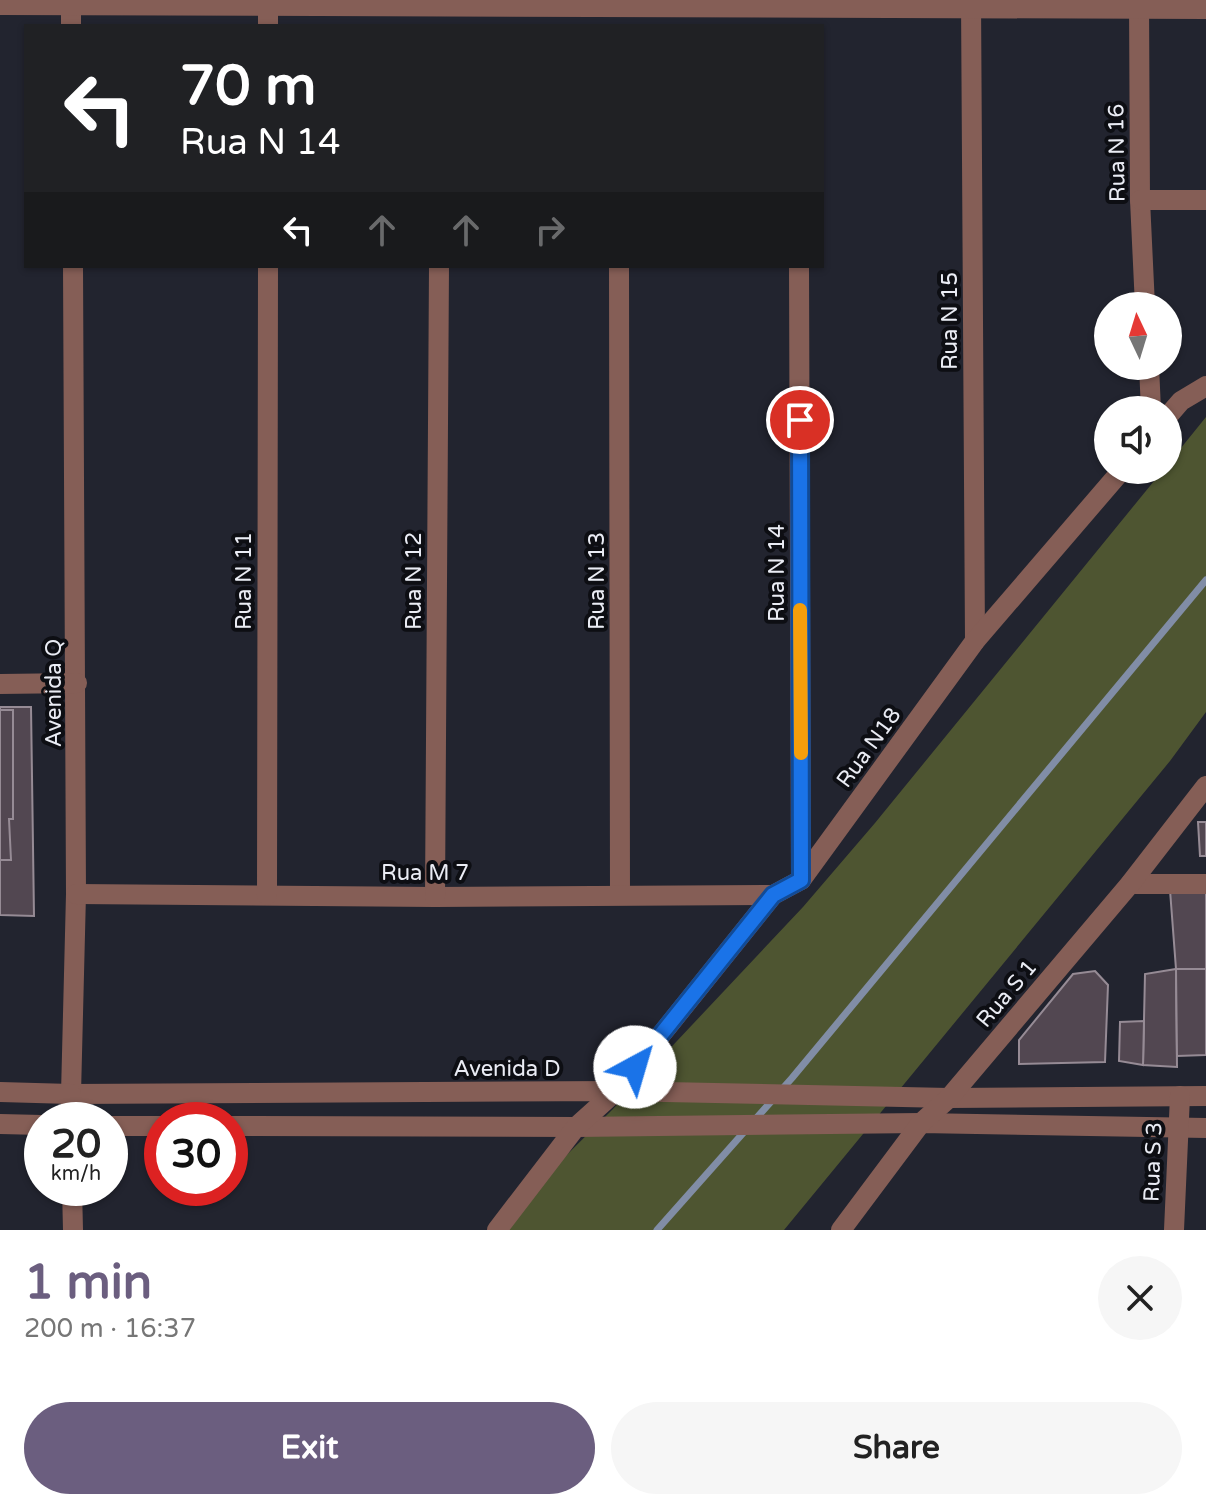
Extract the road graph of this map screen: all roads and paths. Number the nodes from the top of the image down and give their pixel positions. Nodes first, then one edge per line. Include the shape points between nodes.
1 (71, 2) edge
2 (268, 2) edge
3 (1139, 4) edge
4 (0, 5) edge
5 (972, 5) edge
6 (1206, 9) edge
7 (441, 11) edge
8 (619, 11) edge
9 (798, 11) edge
10 (71, 24) edge
11 (268, 24) edge
12 (1140, 200) junction
13 (1206, 200) edge
14 (73, 268) edge
15 (268, 268) edge
16 (439, 268) edge
17 (619, 268) edge
18 (799, 268) edge
19 (1144, 292) edge
20 (1206, 386) edge
21 (1182, 400) edge
22 (1110, 484) edge
23 (975, 641) junction
24 (77, 683) junction
25 (0, 684) edge
26 (1206, 786) edge
27 (801, 880) junction
28 (1130, 884) junction
29 (1206, 884) edge
30 (76, 894) junction
31 (267, 895) junction
32 (620, 895) junction
33 (773, 895) junction
34 (435, 897) junction
35 (616, 1091) junction
36 (0, 1092) edge
37 (71, 1094) junction
38 (1180, 1096) junction
39 (1206, 1096) edge
40 (949, 1098) junction
41 (71, 1102) edge
42 (921, 1123) junction
43 (0, 1124) edge
44 (24, 1125) edge
45 (248, 1126) edge
46 (576, 1127) junction
47 (1177, 1127) junction
48 (1206, 1128) edge
49 (72, 1206) edge
50 (73, 1230) edge
51 (497, 1230) edge
52 (841, 1230) edge
53 (1174, 1230) edge

1 - 2 street
1 - 4 street
1 - 10 street
2 - 7 street
2 - 11 street
3 - 5 street
3 - 6 street
3 - 12 street, Rua N 16
5 - 9 street
5 - 23 street, Rua N 15
7 - 8 street
8 - 9 street
12 - 13 street
12 - 19 street, Rua N 16
14 - 24 street, Avenida Q
15 - 31 street, Rua N 11
16 - 34 street, Rua N 12
17 - 32 street, Rua N 13
18 - 27 street, Rua N 14
20 - 21 street
22 - 23 street, Rua N18
23 - 27 street, Rua N18
24 - 25 street
24 - 30 street, Avenida Q
26 - 28 street, Rua S 1
27 - 33 street, Rua N18
28 - 29 street
28 - 40 street, Rua S 1
30 - 31 street, Rua M 7
30 - 37 street, Avenida Q
31 - 34 street, Rua M 7
32 - 33 street, Rua M 7
32 - 34 street, Rua M 7
33 - 35 street, Rua N18
35 - 37 street, Avenida D
35 - 40 street, Avenida D
35 - 46 street, Rua N18
36 - 37 street, Avenida D
37 - 41 street, Avenida Q
38 - 39 street, Avenida D
38 - 40 street, Avenida D
38 - 47 street, Rua S 3
40 - 42 street, Rua S 1
42 - 46 street
42 - 47 street
42 - 52 street, Rua S 1
43 - 44 street
45 - 46 street
46 - 51 street, Rua N18
47 - 48 street
47 - 53 street, Rua S 3
49 - 50 street

